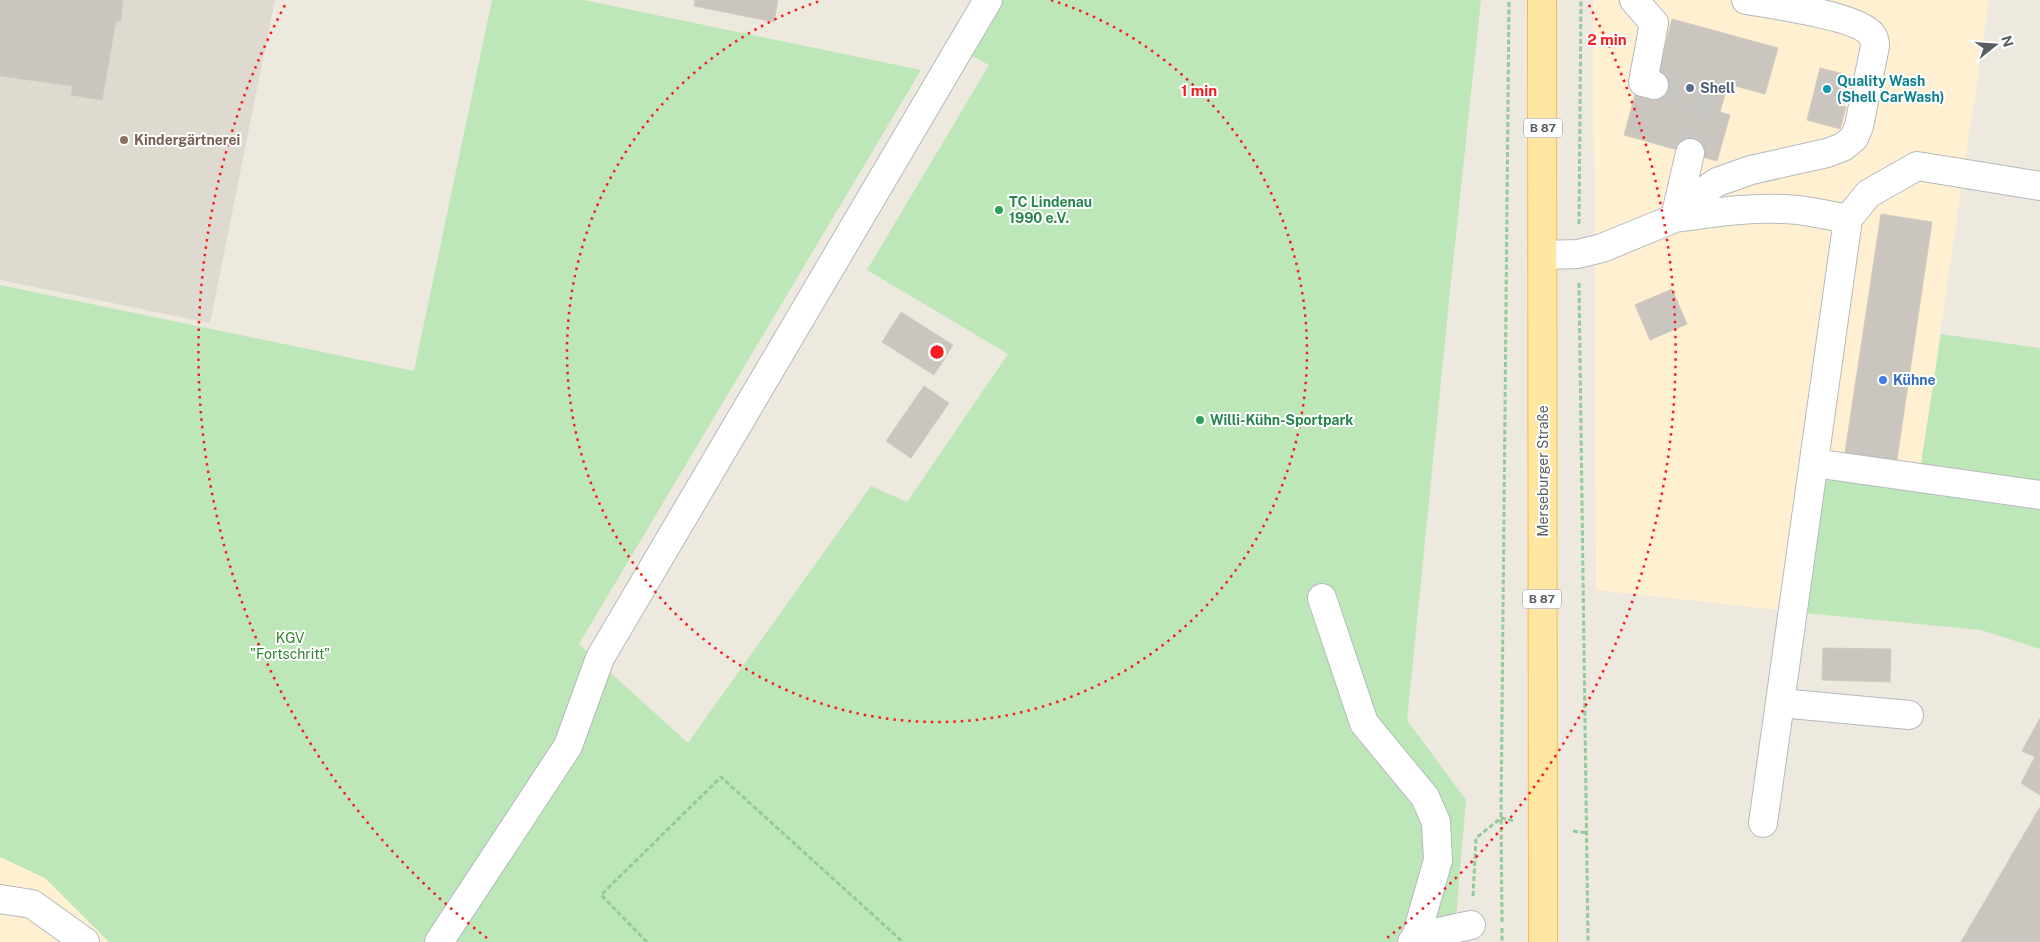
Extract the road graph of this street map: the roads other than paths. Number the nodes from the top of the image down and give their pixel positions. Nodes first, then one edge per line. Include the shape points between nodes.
1 (988, 0) edge
2 (1542, 0) edge
3 (1634, 0) edge
4 (1746, 0) edge
5 (1654, 85) dead end
6 (1690, 153) tunnel mouth
7 (2040, 186) edge
8 (1681, 217) junction
9 (1848, 219) junction
10 (1544, 255) junction
11 (1814, 463) junction
12 (2040, 495) edge
13 (1322, 598) dead end
14 (1780, 704) junction
15 (1910, 715) dead end
16 (1764, 823) dead end
17 (0, 899) edge
18 (1471, 925) road end
19 (1414, 939) edge
20 (85, 942) edge
21 (439, 942) edge
22 (1543, 942) edge

1 - 21 lane via 600,658 568,746
2 - 10 main road, Merseburger Straße / B 87
3 - 5 lane via 1654,23 1643,82
4 - 8 lane via 1834,17 1860,26 1872,36 1875,46 1859,126 1854,138 1843,147 1717,182
6 - 8 lane
7 - 9 lane via 1917,166 1868,194
8 - 9 lane via 1747,209 1798,210
8 - 10 lane via 1602,248 1578,254
9 - 11 lane
10 - 22 main road, Merseburger Straße / B 87
11 - 12 lane
11 - 14 lane
13 - 19 lane via 1364,723 1425,797 1436,822 1438,860
14 - 15 lane
14 - 16 lane
17 - 20 lane via 32,904
18 - 19 lane

